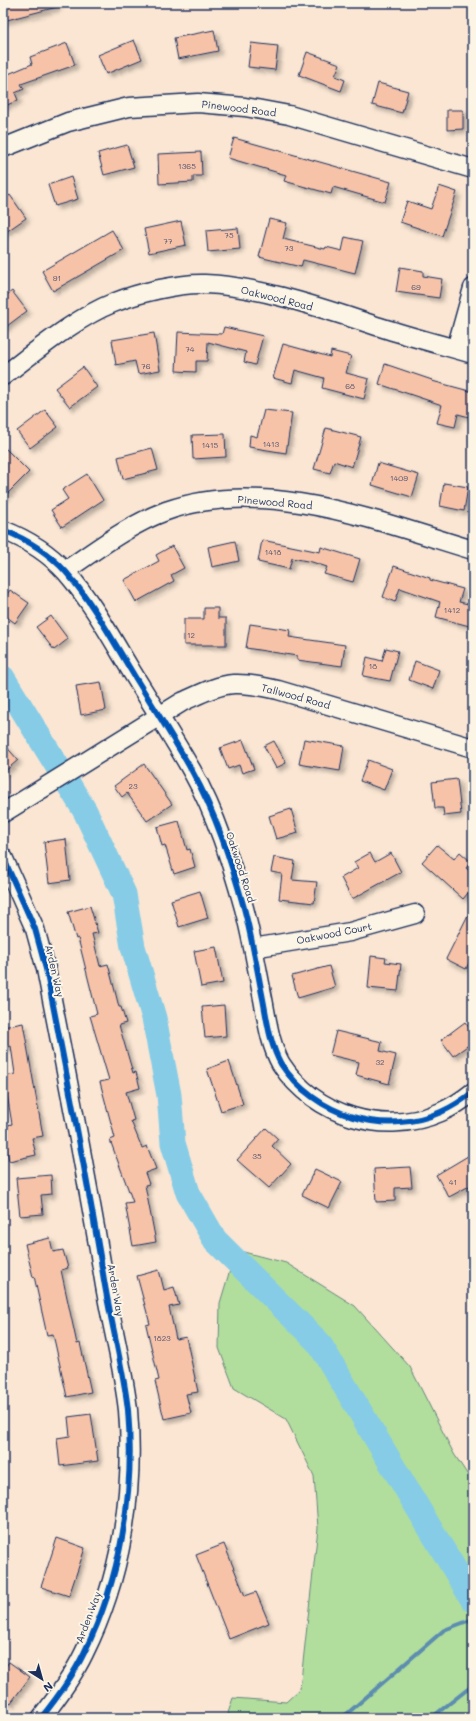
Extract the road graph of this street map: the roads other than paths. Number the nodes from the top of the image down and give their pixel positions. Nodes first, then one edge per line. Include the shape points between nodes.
1 (3, 148) edge
2 (473, 169) edge
3 (473, 288) edge
4 (456, 349) junction
5 (473, 354) edge
6 (3, 376) edge
7 (3, 530) edge
8 (473, 550) edge
9 (65, 571) junction
10 (158, 717) junction
11 (473, 748) edge
12 (3, 812) edge
13 (3, 857) edge
14 (415, 914) dead end
15 (253, 948) junction
16 (473, 1092) edge
17 (41, 1718) edge

1 - 2 street, Pinewood Road via 68,122 129,107 198,103 245,107 289,115
3 - 4 street
4 - 5 street, Oakwood Road
4 - 6 street, Oakwood Road via 274,296 204,284 141,294 112,303 78,322
7 - 9 street, Oakwood Road via 36,547
8 - 9 street, Pinewood Road via 318,505 256,498 222,498 166,511 107,542
9 - 10 street, Oakwood Road via 96,612
10 - 11 street, Tallwood Road via 182,702 209,690 234,684 255,686 278,690
10 - 12 street, Tallwood Road
10 - 15 street, Oakwood Road via 192,771 217,824 236,878
13 - 17 street, Arden Way via 35,929 46,969 122,1369 128,1418 127,1500 123,1538 114,1576 84,1654
14 - 15 street, Oakwood Court via 350,932
15 - 16 street, Oakwood Road via 272,1040 280,1062 297,1084 314,1099 334,1111 379,1123 424,1118 442,1112

